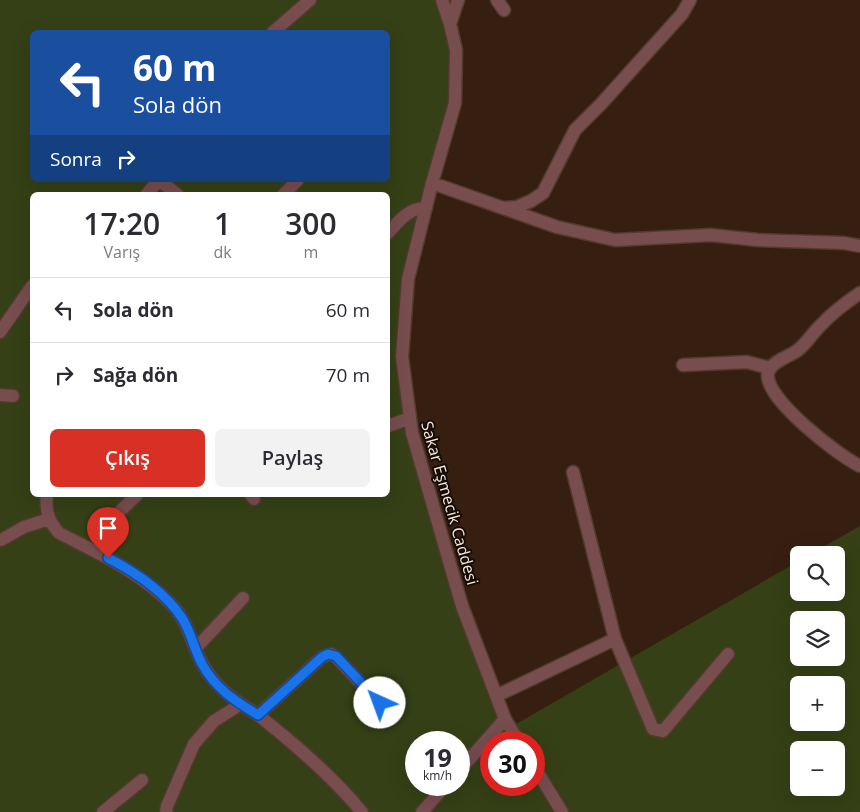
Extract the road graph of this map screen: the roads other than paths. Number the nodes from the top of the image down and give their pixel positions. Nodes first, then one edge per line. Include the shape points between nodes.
1 (310, 0) edge
2 (442, 0) edge
3 (458, 0) edge
4 (690, 0) edge
5 (450, 24) junction
6 (274, 30) edge
7 (157, 182) edge
8 (162, 182) edge
9 (296, 182) edge
10 (432, 183) junction
11 (149, 192) edge
12 (174, 192) edge
13 (286, 192) edge
14 (426, 208) junction
15 (502, 208) junction
16 (390, 231) edge
17 (860, 246) edge
18 (30, 289) edge
19 (860, 293) edge
20 (0, 332) edge
21 (683, 365) dead end
22 (770, 368) junction
23 (0, 394) edge
24 (14, 396) dead end
25 (410, 418) junction
26 (390, 425) edge
27 (860, 466) edge
28 (573, 472) dead end
29 (47, 497) edge
30 (135, 497) edge
31 (116, 516) dead end
32 (49, 519) junction
33 (1, 540) edge
34 (242, 598) dead end
35 (615, 638) junction
36 (196, 648) junction
37 (728, 654) dead end
38 (496, 696) junction
39 (241, 704) junction
40 (390, 714) dead end
41 (258, 715) junction
42 (504, 719) junction
43 (512, 731) edge
44 (470, 758) edge
45 (142, 780) dead end
46 (545, 784) edge
47 (436, 796) edge
48 (103, 812) edge
49 (166, 812) edge
50 (362, 812) edge
51 (422, 812) edge
52 (562, 812) edge

1 - 6 street
2 - 5 street, Sakar Eşmecik Caddesi
3 - 5 street
4 - 15 street via 682,14 575,130 542,193 517,207
5 - 10 street, Sakar Eşmecik Caddesi via 456,50 455,104
7 - 11 street
8 - 12 street
9 - 13 street
10 - 14 street, Sakar Eşmecik Caddesi
10 - 15 street
14 - 16 street via 408,212
14 - 25 street, Sakar Eşmecik Caddesi via 408,279 402,357
15 - 17 street via 556,227 615,240 711,235
18 - 20 street
19 - 22 street via 798,349
21 - 22 street via 747,362
22 - 27 street via 768,379 772,390 789,411 820,439
23 - 24 street
25 - 26 street
25 - 38 street, Sakar Eşmecik Caddesi via 462,606
28 - 35 street
29 - 32 street
30 - 31 street
32 - 33 street via 24,527
32 - 36 street via 60,533 125,566 155,590 174,607
34 - 36 street
35 - 37 street via 653,729 663,731
35 - 38 street
36 - 39 street via 202,664 217,685
38 - 42 street, Sakar Eşmecik Caddesi
39 - 41 street
39 - 49 street via 214,721 194,744
40 - 41 street via 331,654 322,657
41 - 50 street via 304,751
42 - 43 street, Sakar Eşmecik Caddesi
42 - 44 street
45 - 48 street
46 - 52 street
47 - 51 street

